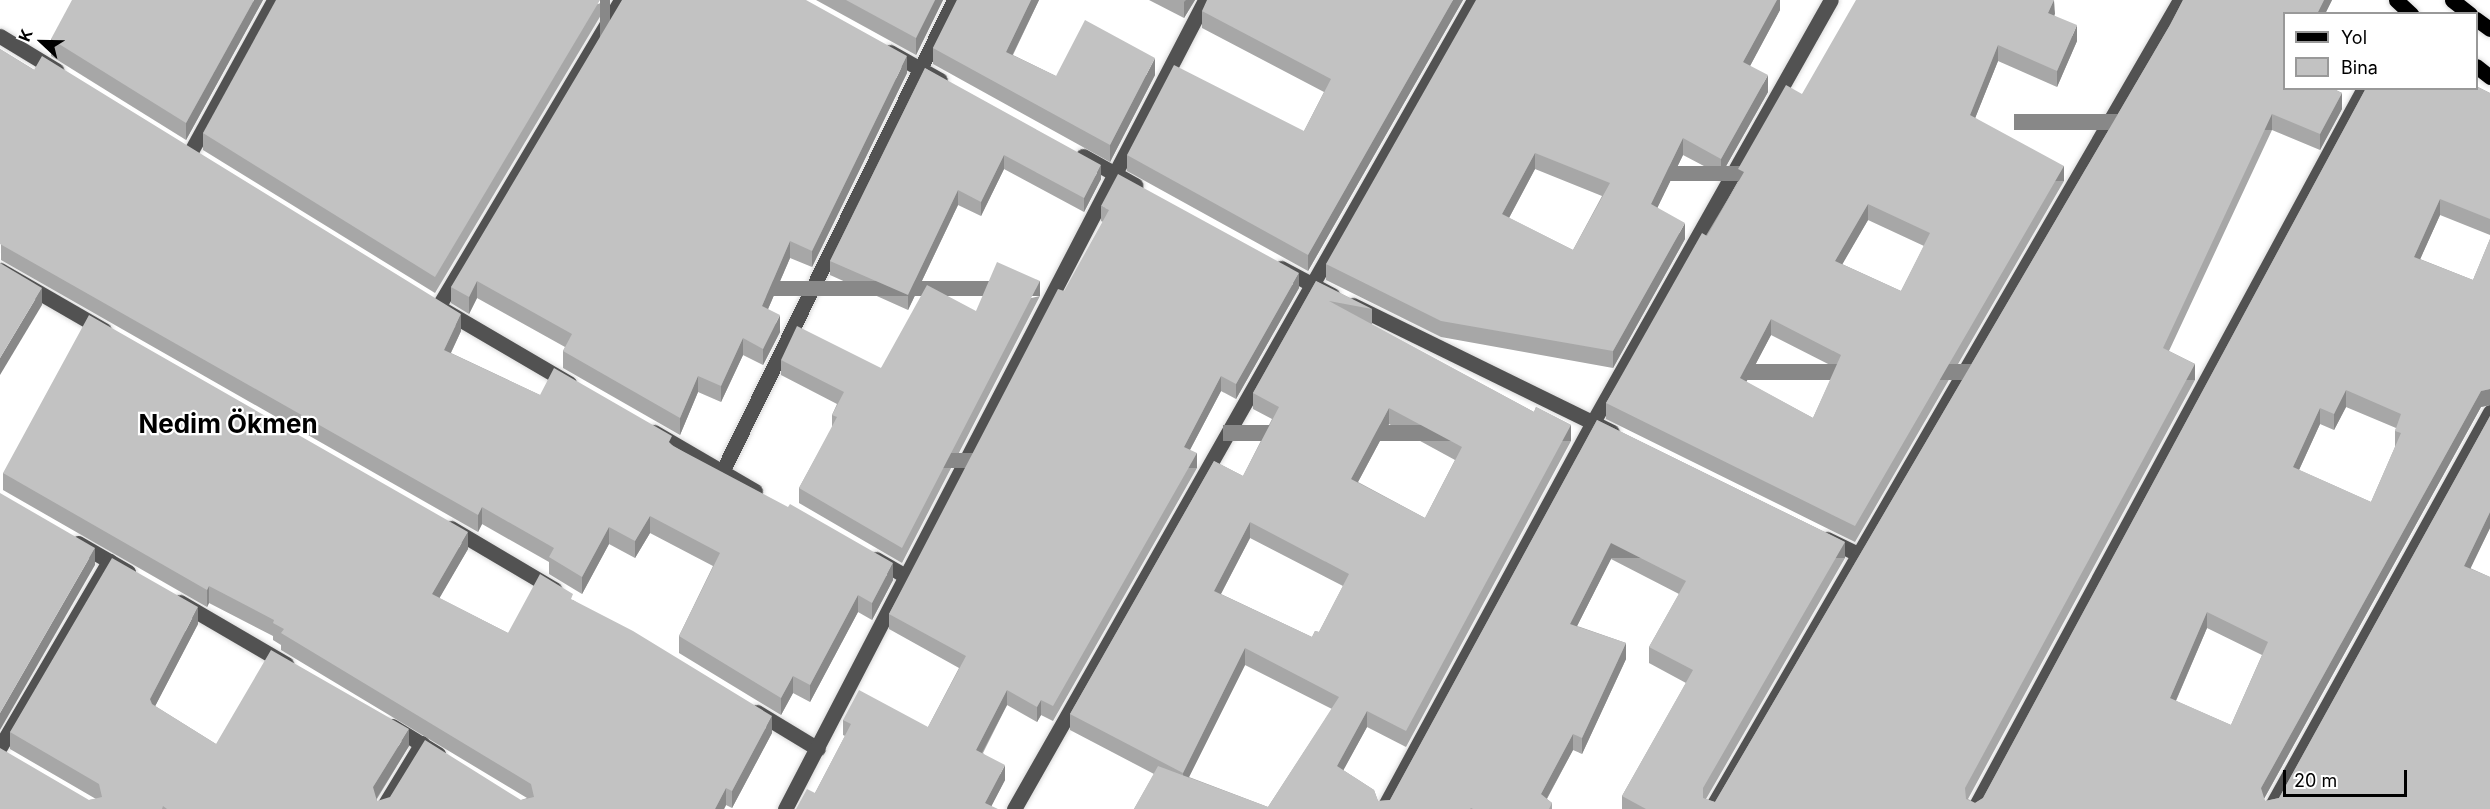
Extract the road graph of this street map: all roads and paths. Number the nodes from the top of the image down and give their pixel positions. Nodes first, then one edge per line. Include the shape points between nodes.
1 (274, 0) edge
2 (621, 0) edge
3 (954, 0) edge
4 (1205, 0) edge
5 (1474, 0) edge
6 (1831, 0) edge
7 (2180, 0) edge
8 (2452, 0) edge
9 (2467, 12) edge
10 (0, 36) edge
11 (880, 47) edge
12 (2478, 68) edge
13 (922, 70) junction
14 (2490, 77) edge
15 (70, 79) edge
16 (952, 86) edge
17 (2363, 90) edge
18 (1064, 146) edge
19 (190, 153) edge
20 (1115, 173) junction
21 (1146, 191) edge
22 (1271, 262) edge
23 (0, 270) edge
24 (1313, 285) junction
25 (114, 336) edge
26 (580, 389) edge
27 (2490, 412) edge
28 (1593, 422) junction
29 (641, 425) edge
30 (1624, 438) edge
31 (722, 472) junction
32 (773, 501) edge
33 (435, 519) edge
34 (1814, 532) edge
35 (59, 533) edge
36 (864, 552) edge
37 (1856, 553) junction
38 (109, 561) junction
39 (904, 575) junction
40 (139, 578) edge
41 (169, 596) edge
42 (567, 597) edge
43 (301, 673) edge
44 (738, 700) edge
45 (381, 720) edge
46 (422, 743) junction
47 (818, 749) junction
48 (3, 754) edge
49 (450, 761) edge
50 (382, 809) edge
51 (785, 809) edge
52 (1014, 809) edge
53 (1383, 809) edge
54 (1711, 809) edge
55 (1974, 809) edge
56 (2270, 809) edge

1 - 19 street
2 - 26 street via 433,304
3 - 13 street
4 - 20 street
5 - 24 street
6 - 28 street
7 - 37 street
8 - 9 main road
10 - 15 street
11 - 13 street
12 - 14 main road
13 - 16 street
13 - 31 street
17 - 55 street
18 - 20 street
20 - 21 street
20 - 39 street
22 - 24 street
23 - 25 street
24 - 28 street
24 - 52 street
27 - 56 street
28 - 30 street
28 - 53 street
29 - 31 street
31 - 32 street
33 - 42 street
34 - 37 street
35 - 38 street
36 - 39 street
37 - 54 street
38 - 40 street
38 - 48 street
39 - 47 street
41 - 43 street
44 - 47 street
45 - 46 street
46 - 49 street
46 - 50 street
47 - 51 street

